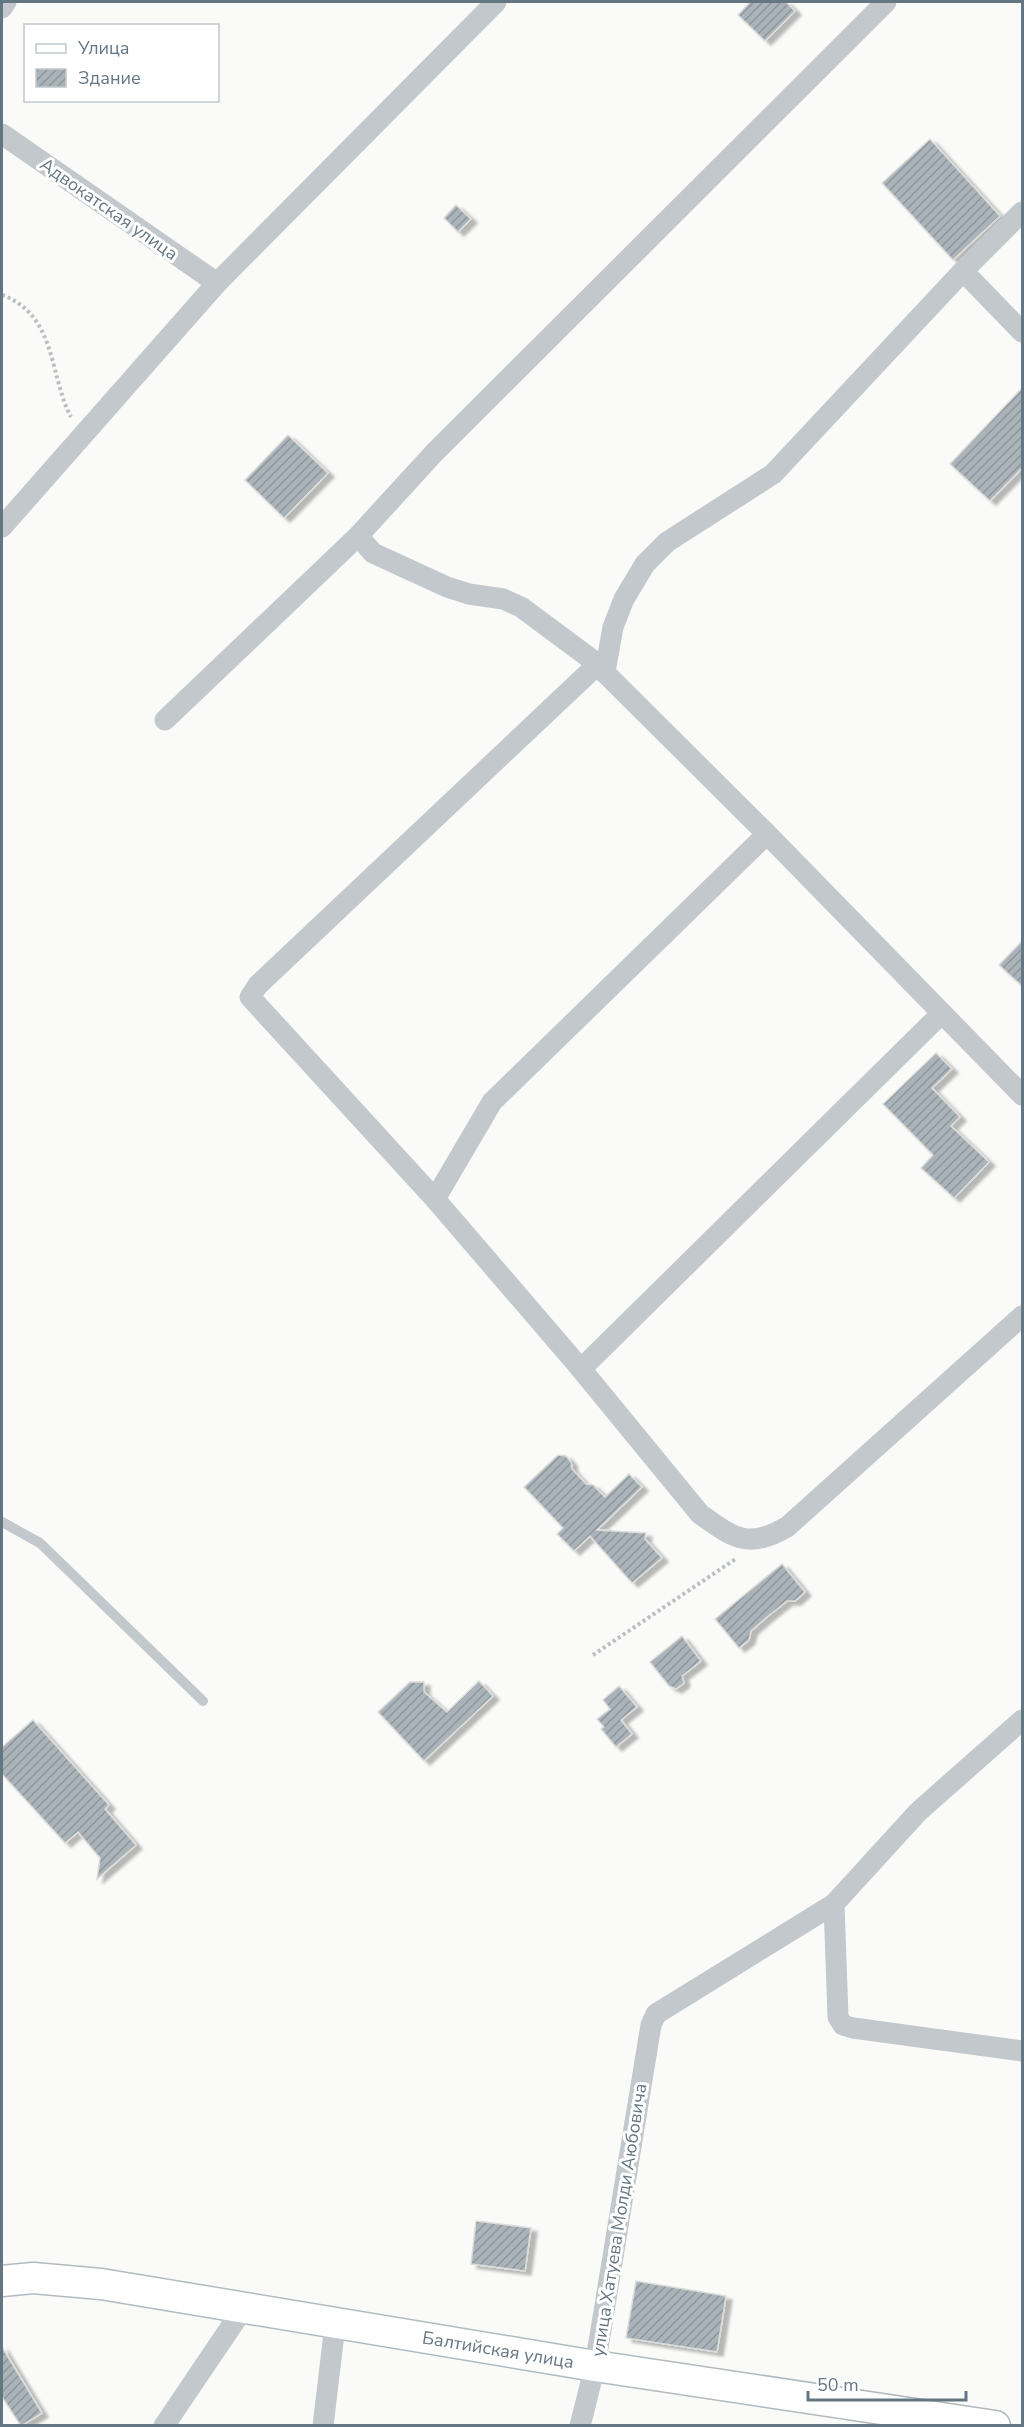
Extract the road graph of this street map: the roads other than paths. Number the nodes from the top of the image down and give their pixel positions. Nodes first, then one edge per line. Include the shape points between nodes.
1 (6, 2) edge
2 (496, 2) edge
3 (886, 2) edge
4 (2, 8) edge
5 (2, 134) edge
6 (1023, 212) edge
7 (963, 270) junction
8 (217, 283) junction
9 (1023, 332) edge
10 (2, 527) edge
11 (358, 536) junction
12 (601, 669) junction
13 (165, 720) dead end
14 (767, 834) junction
15 (942, 1014) junction
16 (1023, 1095) edge
17 (435, 1199) junction
18 (1023, 1316) edge
19 (580, 1369) junction
20 (2, 1522) edge
21 (203, 1701) dead end
22 (1023, 1720) edge
23 (834, 1904) junction
24 (1023, 2051) edge
25 (2, 2281) edge
26 (243, 2308) junction
27 (335, 2325) junction
28 (595, 2366) junction
29 (164, 2426) edge
30 (323, 2426) edge
31 (580, 2426) edge
32 (995, 2426) edge

1 - 4 street
2 - 8 street
3 - 11 street via 434,453
5 - 8 street, Адвокатская улица
6 - 7 street
7 - 9 street
7 - 12 street via 773,474 667,542 645,564 624,599
8 - 10 street
11 - 12 street via 373,553 447,587 503,599 521,607
11 - 13 street
12 - 14 street
12 - 17 street via 258,985 250,997
14 - 15 street
14 - 17 street via 492,1102
15 - 16 street
15 - 19 street
17 - 19 street
18 - 19 street via 787,1527 765,1539 742,1539 700,1514
20 - 21 lane via 40,1543
22 - 23 street via 918,1812
23 - 24 street via 838,2016 843,2025
23 - 28 street, улица Хатуева Молди Аюбовича via 656,2014 651,2025
25 - 26 main road, Балтийская улица via 33,2278 101,2284
26 - 27 main road, Балтийская улица
26 - 29 street
27 - 28 main road, Балтийская улица
27 - 30 street
28 - 31 street, улица Хатуева Молди Аюбовича
28 - 32 main road, Балтийская улица

